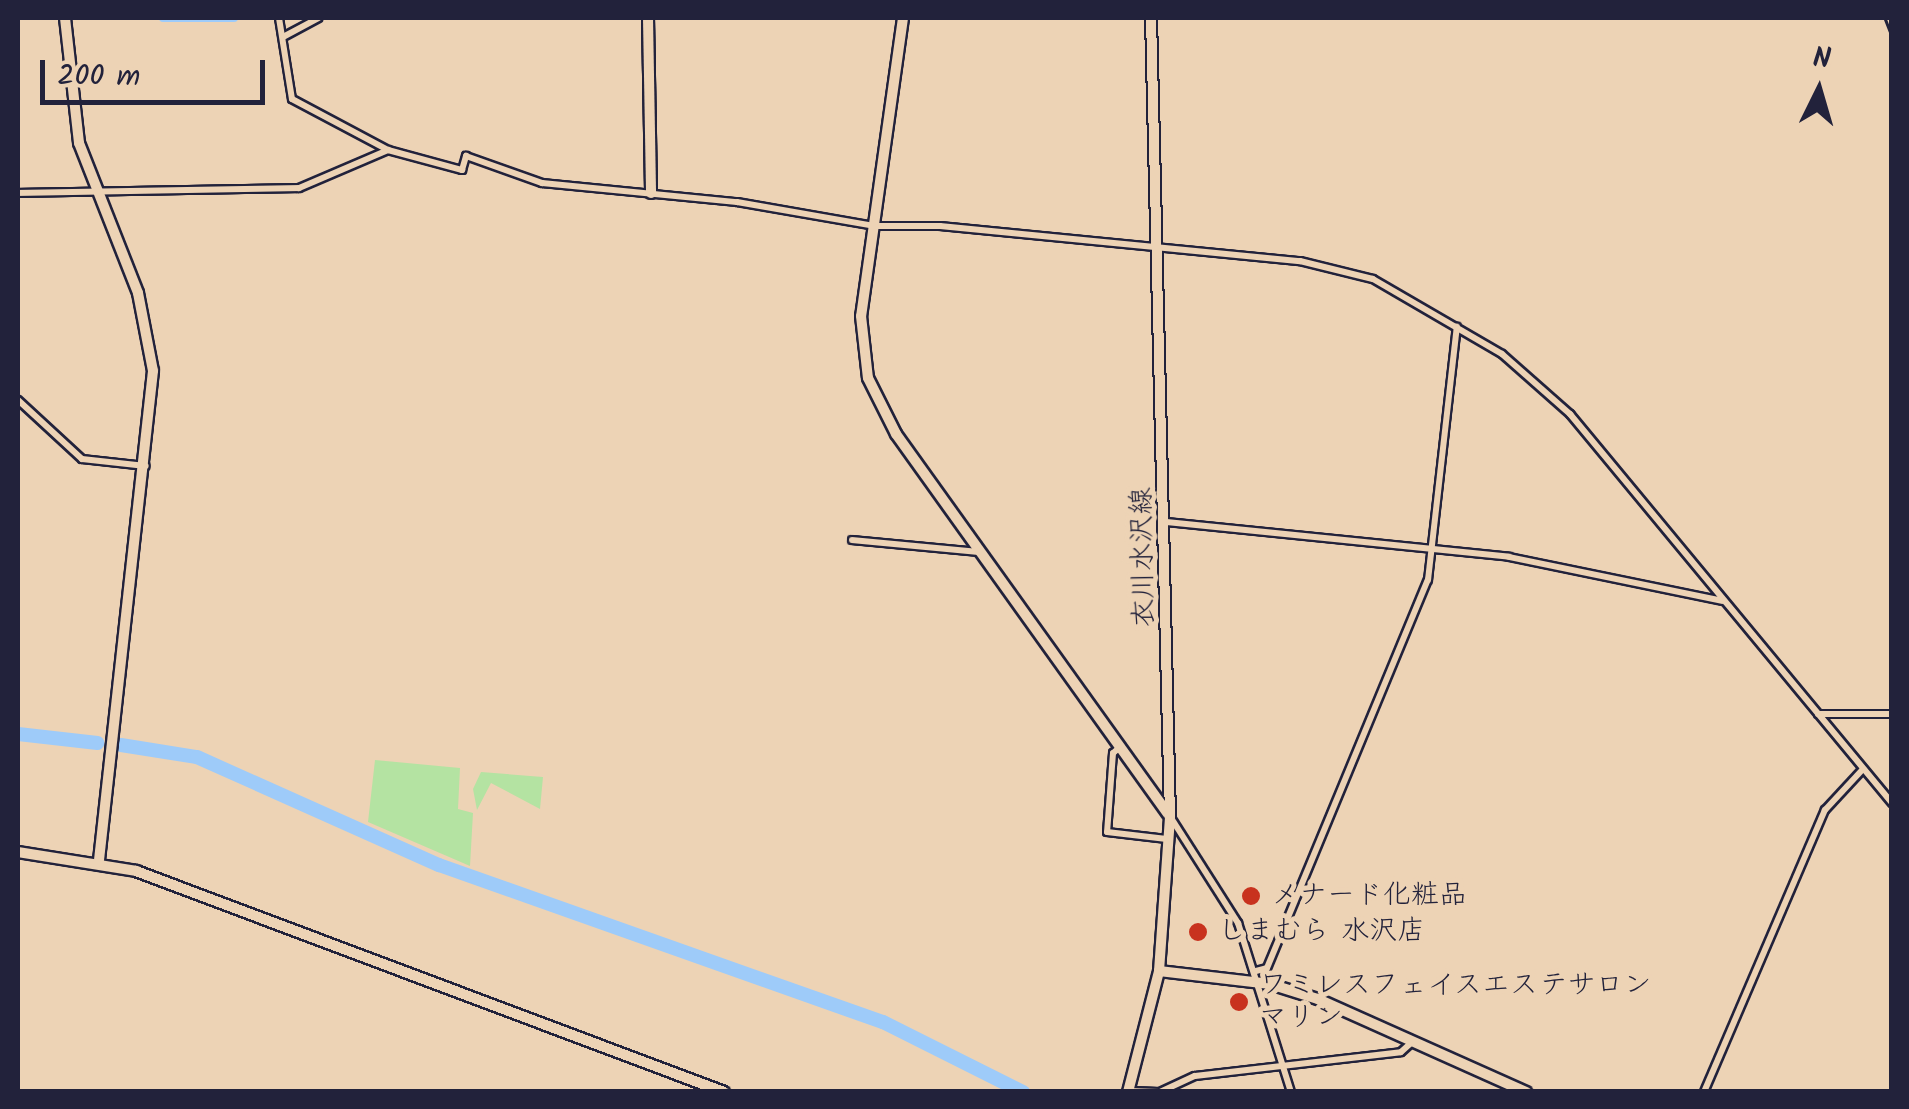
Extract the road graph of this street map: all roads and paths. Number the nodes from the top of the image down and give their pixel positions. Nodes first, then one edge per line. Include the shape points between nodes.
1 (65, 18) edge
2 (278, 18) edge
3 (318, 18) edge
4 (648, 18) edge
5 (903, 18) edge
6 (1152, 18) edge
7 (283, 37) junction
8 (388, 150) junction
9 (94, 192) junction
10 (18, 193) edge
11 (651, 193) junction
12 (874, 226) junction
13 (1156, 250) junction
14 (1457, 326) junction
15 (18, 400) edge
16 (147, 466) junction
17 (1166, 522) junction
18 (852, 540) dead end
19 (1432, 549) junction
20 (978, 552) junction
21 (1724, 602) junction
22 (1816, 714) junction
23 (1892, 714) edge
24 (1122, 745) junction
25 (1862, 770) junction
26 (1892, 803) edge
27 (1170, 817) junction
28 (1167, 840) junction
29 (18, 852) edge
30 (98, 860) junction
31 (1159, 970) junction
32 (1257, 977) junction
33 (1411, 1042) junction
34 (1284, 1063) junction
35 (1128, 1091) edge
36 (724, 1092) edge
37 (1160, 1092) edge
38 (1292, 1092) edge
39 (1526, 1092) edge
40 (1704, 1092) edge

1 - 9 street via 79,143
2 - 7 street
3 - 7 street
4 - 11 street
5 - 12 street
6 - 13 street, 衣川水沢線
7 - 8 street via 292,99
8 - 9 street via 299,188
8 - 11 street via 462,170 466,156 542,183
9 - 10 street
9 - 16 street via 146,324 154,370
11 - 12 street
12 - 13 street via 940,226
12 - 20 street via 861,316 868,378 896,434
13 - 14 street via 1338,269 1373,279
13 - 17 street, 衣川水沢線
14 - 19 street
14 - 21 street via 1524,370 1570,414
15 - 16 street via 82,459
16 - 30 street
17 - 19 street
17 - 27 street, 衣川水沢線
18 - 20 street
19 - 21 street via 1509,557
19 - 32 street via 1419,602 1267,968
20 - 24 street
21 - 22 street
22 - 23 street
22 - 25 street
24 - 27 street
24 - 28 street via 1114,753 1108,832
25 - 26 street
25 - 40 street via 1825,810
27 - 28 street, 衣川水沢線
27 - 32 street via 1228,903
28 - 31 street, 衣川水沢線
29 - 30 street
30 - 36 street
31 - 32 street
31 - 35 street, 衣川水沢線
32 - 33 street
32 - 34 street
33 - 34 street via 1402,1052
33 - 39 street
34 - 37 street via 1195,1076
34 - 38 street
35 - 37 street

